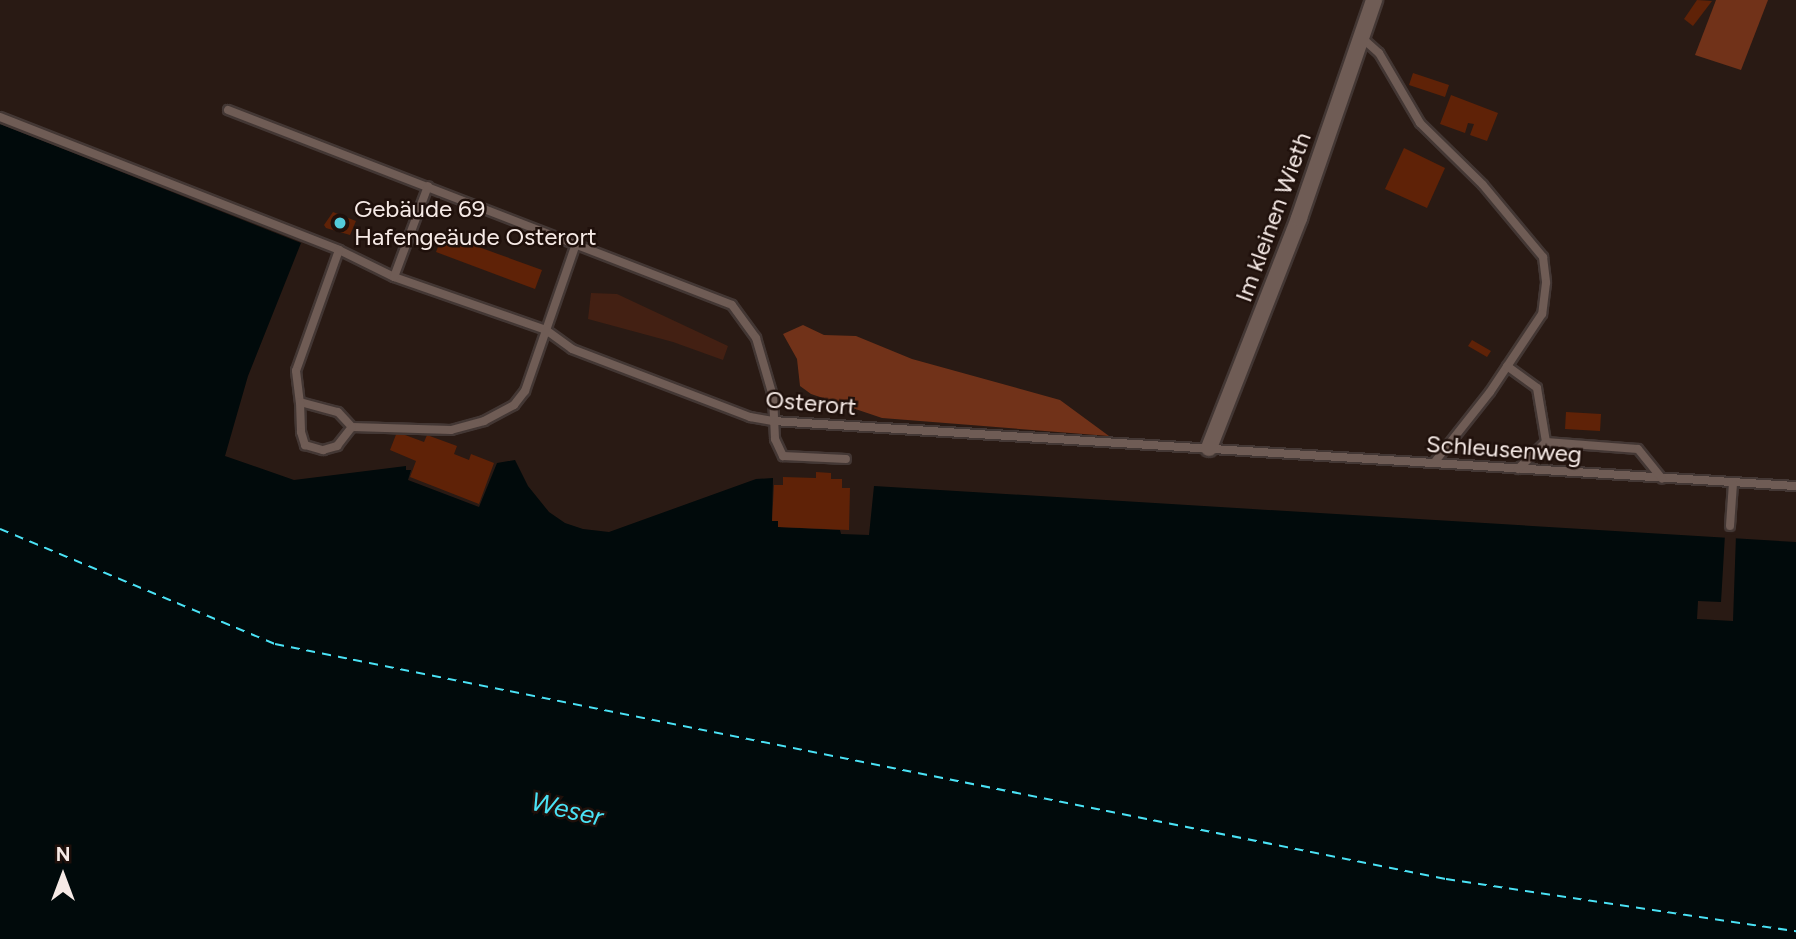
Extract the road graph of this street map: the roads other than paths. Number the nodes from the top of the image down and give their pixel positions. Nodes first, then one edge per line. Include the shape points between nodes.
1 (1374, 0) edge
2 (1361, 37) junction
3 (228, 110) dead end
4 (0, 117) edge
5 (428, 186) junction
6 (576, 244) junction
7 (339, 250) junction
8 (394, 277) junction
9 (546, 331) junction
10 (1507, 366) junction
11 (300, 402) junction
12 (773, 421) junction
13 (352, 427) junction
14 (1546, 442) junction
15 (1209, 448) junction
16 (846, 459) dead end
17 (1434, 463) junction
18 (1518, 469) junction
19 (1662, 479) junction
20 (1733, 484) junction
21 (1796, 486) edge
22 (1730, 526) dead end

1 - 2 street, Im kleinen Wieth
2 - 10 lane via 1379,53 1420,123 1483,185 1543,257 1542,314
2 - 15 street, Im kleinen Wieth via 1299,218
3 - 5 lane
4 - 7 lane, Osterort
5 - 6 lane
5 - 8 lane
6 - 9 lane
6 - 12 lane via 732,305 756,338 773,396
7 - 8 lane, Osterort
7 - 11 lane via 296,370
8 - 9 lane, Osterort
9 - 12 lane, Osterort via 572,349
9 - 13 lane via 524,391 514,405 484,421 451,430
10 - 14 lane via 1537,388
10 - 17 lane
11 - 13 lane via 338,412
11 - 13 lane via 305,445 323,450 337,446
12 - 15 lane, Osterort
12 - 16 lane via 783,456
14 - 18 lane
14 - 19 lane via 1638,449
15 - 17 lane, Schleusenweg
17 - 18 lane, Schleusenweg
18 - 19 lane, Schleusenweg
19 - 20 lane, Schleusenweg
20 - 21 lane, Schleusenweg
20 - 22 lane

